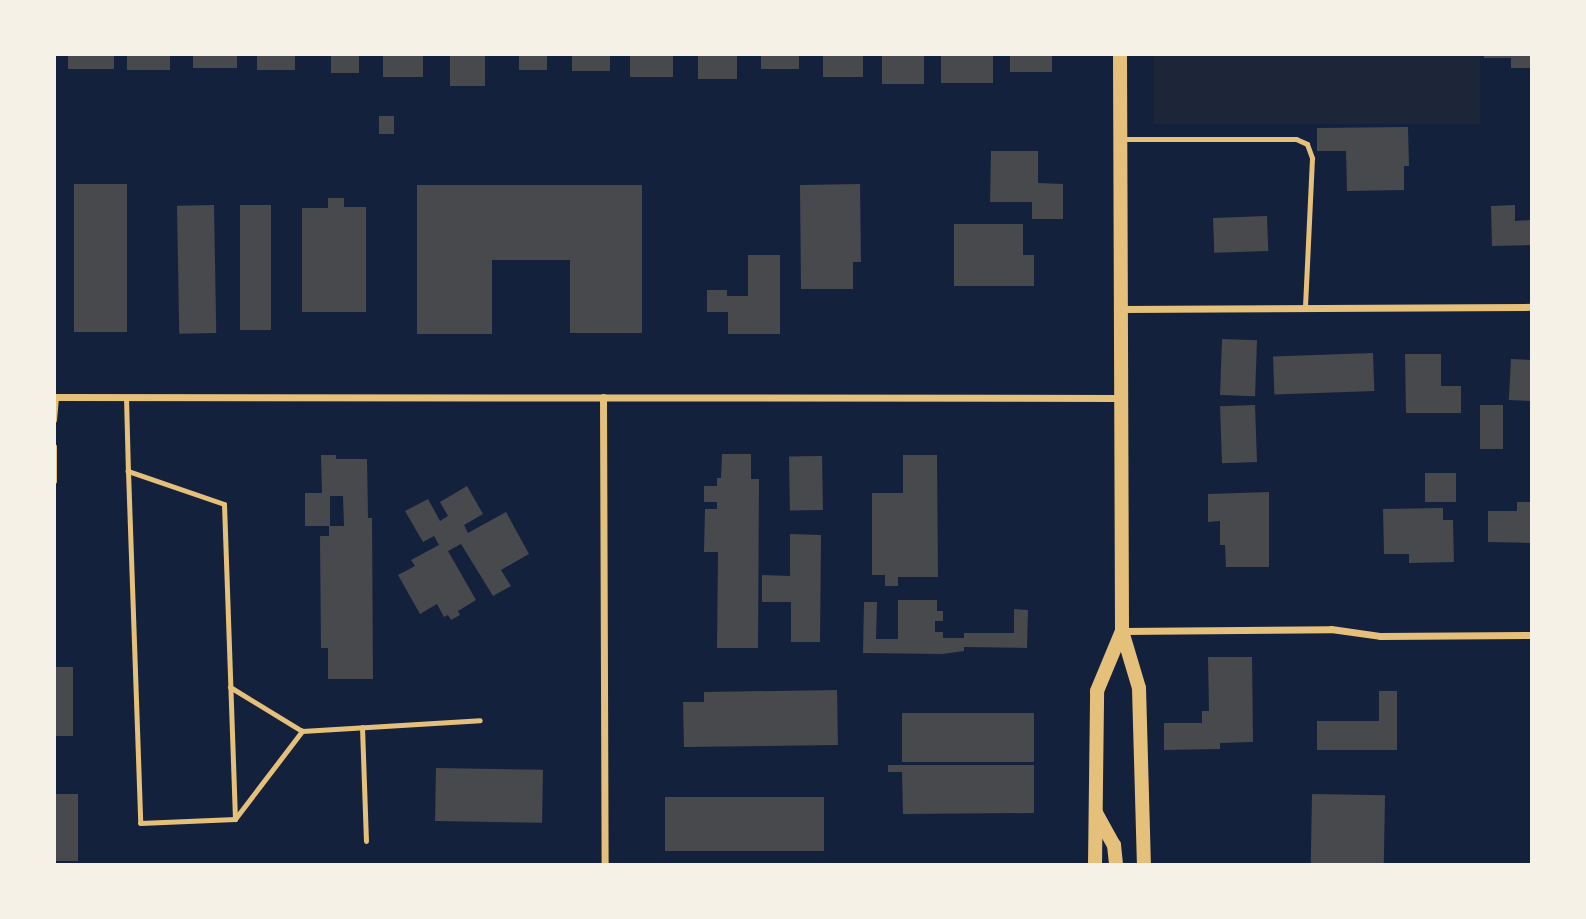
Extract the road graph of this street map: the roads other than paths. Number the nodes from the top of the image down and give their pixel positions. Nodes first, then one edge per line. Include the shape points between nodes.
1 (1120, 54) edge
2 (1120, 139) junction
3 (1532, 307) edge
4 (1305, 308) junction
5 (1120, 309) junction
6 (55, 397) edge
7 (126, 397) junction
8 (603, 397) junction
9 (1121, 398) junction
10 (54, 420) edge
11 (54, 446) edge
12 (128, 471) junction
13 (54, 481) edge
14 (1122, 631) junction
15 (1532, 635) edge
16 (230, 687) junction
17 (480, 720) dead end
18 (362, 727) junction
19 (302, 731) junction
20 (1096, 811) junction
21 (235, 819) junction
22 (366, 841) dead end
23 (605, 865) edge
24 (1095, 865) edge
25 (1116, 865) edge
26 (1144, 865) edge

1 - 2 main road
2 - 4 lane via 1296,139 1307,144 1312,158
2 - 5 main road
3 - 4 street
4 - 5 street
5 - 9 main road
6 - 7 street
6 - 10 lane
7 - 8 street
7 - 12 lane
8 - 9 street
8 - 23 street
9 - 14 main road
11 - 13 lane
12 - 16 lane via 224,504
12 - 21 lane via 141,823
14 - 15 street via 1331,629 1380,636
14 - 20 main road via 1097,691
14 - 26 main road via 1139,688
16 - 19 lane
16 - 21 lane
17 - 18 lane
18 - 19 lane
18 - 22 lane
19 - 21 lane
20 - 24 main road
20 - 25 main road via 1114,845

